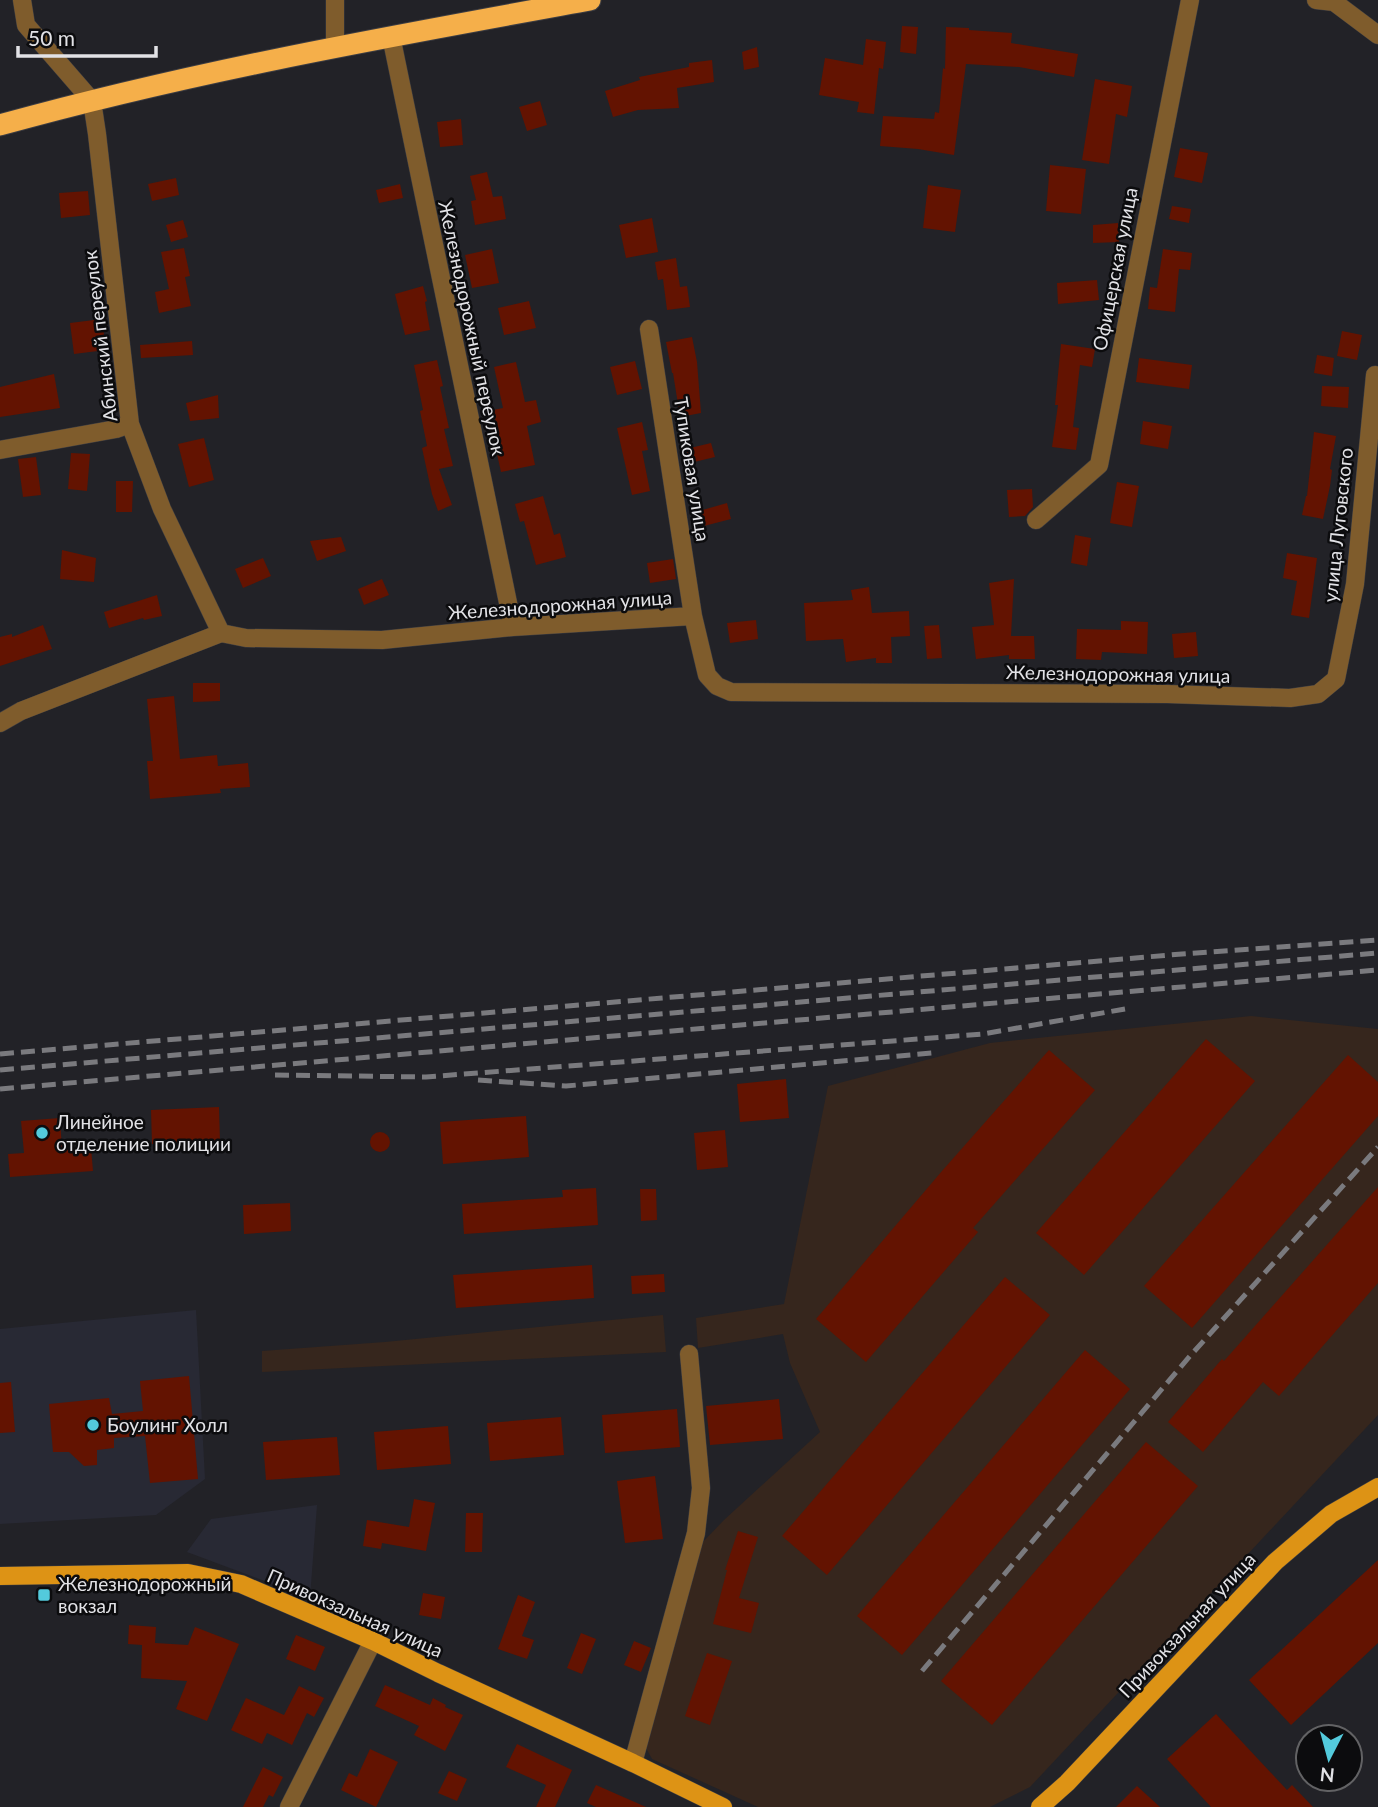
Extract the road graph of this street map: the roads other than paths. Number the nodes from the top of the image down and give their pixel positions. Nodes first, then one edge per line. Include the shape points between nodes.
1 (22, 0) edge
2 (335, 0) edge
3 (590, 0) edge
4 (1190, 0) edge
5 (1317, 0) edge
6 (1378, 35) edge
7 (391, 36) junction
8 (335, 47) junction
9 (92, 101) junction
10 (0, 125) edge
11 (649, 329) dead end
12 (1378, 356) edge
13 (1376, 375) edge
14 (130, 424) junction
15 (0, 450) edge
16 (1036, 520) dead end
17 (693, 616) junction
18 (513, 627) junction
19 (221, 633) junction
20 (1336, 679) joint
21 (0, 723) edge
22 (689, 1354) dead end
23 (1378, 1487) edge
24 (0, 1576) edge
25 (373, 1641) junction
26 (633, 1763) junction
27 (289, 1807) edge
28 (723, 1807) edge
29 (1040, 1807) edge

1 - 9 street via 26,24
2 - 8 street
3 - 7 highway
4 - 16 street, Офицерская улица via 1098,466
5 - 6 street via 1334,2
7 - 8 highway
7 - 18 street, Железнодорожный переулок
8 - 9 highway
9 - 10 highway
9 - 14 street, Абинский переулок
11 - 17 street, Тупиковая улица
12 - 13 street, улица Луговского
13 - 20 street, улица Луговского via 1355,584
14 - 15 street
14 - 19 street, Абинский переулок via 162,509
17 - 18 street, Железнодорожная улица
17 - 20 street, Железнодорожная улица via 707,675 731,692 1290,698 1318,694
18 - 19 street, Железнодорожная улица via 382,640 246,638
19 - 21 street, Железнодорожная улица
22 - 26 street via 701,1488 696,1533
23 - 29 main road, Привокзальная улица via 1331,1514 1275,1562
24 - 25 main road, Привокзальная улица via 188,1573 241,1584
25 - 26 main road, Привокзальная улица
25 - 27 street
26 - 28 main road, Привокзальная улица

